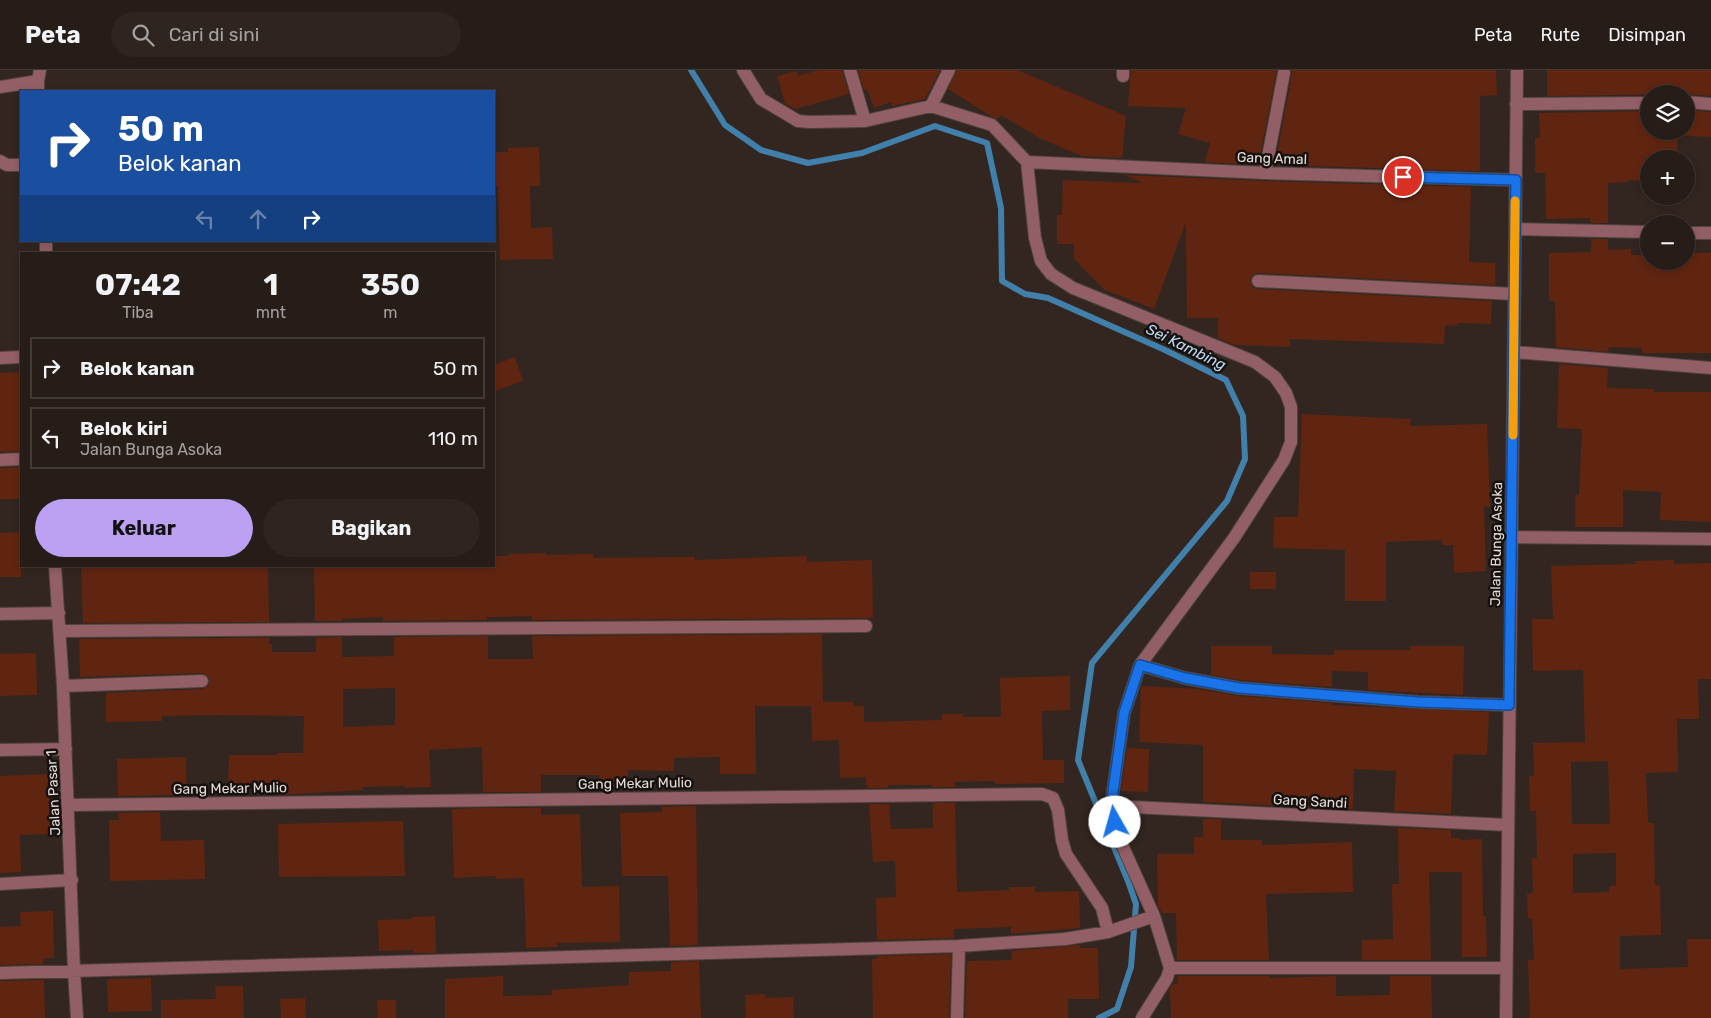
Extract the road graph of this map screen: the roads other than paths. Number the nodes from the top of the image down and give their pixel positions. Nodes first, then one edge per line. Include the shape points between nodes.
1 (743, 70) edge
2 (850, 70) edge
3 (949, 70) edge
4 (1517, 70) edge
5 (1284, 73) dead end
6 (39, 81) edge
7 (0, 86) edge
8 (1640, 103) edge
9 (1695, 103) edge
10 (1516, 104) junction
11 (1711, 104) edge
12 (931, 106) junction
13 (865, 121) junction
14 (0, 161) edge
15 (1027, 162) junction
16 (20, 165) edge
17 (1265, 173) junction
18 (1516, 180) junction
19 (1515, 230) junction
20 (1640, 232) edge
21 (1695, 232) edge
22 (1711, 233) edge
23 (1258, 281) dead end
24 (1514, 294) junction
25 (1514, 352) junction
26 (20, 357) edge
27 (0, 358) edge
28 (1711, 368) edge
29 (20, 459) edge
30 (0, 460) edge
31 (1511, 536) junction
32 (1711, 539) edge
33 (55, 567) edge
34 (59, 613) junction
35 (0, 614) edge
36 (866, 626) dead end
37 (61, 631) junction
38 (1140, 665) junction
39 (202, 681) dead end
40 (63, 686) junction
41 (1509, 705) junction
42 (66, 749) junction
43 (0, 750) edge
44 (68, 805) junction
45 (1111, 806) junction
46 (1508, 825) junction
47 (72, 880) junction
48 (0, 884) edge
49 (1148, 918) junction
50 (1112, 931) junction
51 (959, 946) junction
52 (1170, 968) junction
53 (1506, 968) junction
54 (74, 971) junction
55 (0, 973) edge
56 (77, 1018) edge
57 (957, 1018) edge
58 (1142, 1018) edge
59 (1506, 1018) edge

1 - 13 street via 761,99 798,121
2 - 13 street
3 - 12 street
4 - 10 street, Jalan Bunga Asoka
5 - 17 street
6 - 7 street
8 - 10 street
9 - 11 street
10 - 18 street, Jalan Bunga Asoka
12 - 13 street
12 - 15 street via 992,125
14 - 16 street via 7,165
15 - 17 street, Gang Amal
15 - 38 street via 1041,261 1052,274 1072,288 1255,362 1275,376 1291,407 1291,442 1284,460 1234,538
17 - 18 street, Gang Amal
18 - 19 street, Jalan Bunga Asoka
19 - 20 street
19 - 24 street, Jalan Bunga Asoka
21 - 22 street
23 - 24 street
24 - 25 street, Jalan Bunga Asoka
25 - 28 street
25 - 31 street, Jalan Bunga Asoka
26 - 27 street
29 - 30 street
31 - 32 street
31 - 41 street, Jalan Bunga Asoka
33 - 34 street, Jalan Pasar 1
34 - 35 street
34 - 37 street, Jalan Pasar 1
36 - 37 street
37 - 40 street, Jalan Pasar 1
38 - 41 street via 1239,688 1418,702
38 - 45 street via 1124,713
39 - 40 street
40 - 42 street, Jalan Pasar 1
41 - 46 street, Jalan Bunga Asoka
42 - 43 street
42 - 44 street, Jalan Pasar 1
44 - 47 street, Jalan Pasar 1
44 - 50 street, Gang Mekar Mulio via 1042,794 1053,798 1066,854 1102,908
45 - 46 street, Gang Sandi
45 - 49 street
46 - 53 street, Jalan Bunga Asoka
47 - 48 street
47 - 54 street, Jalan Pasar 1
49 - 50 street
49 - 52 street
50 - 51 street via 1065,939
51 - 54 street
51 - 57 street
52 - 53 street
52 - 58 street
53 - 59 street, Jalan Bunga Asoka
54 - 55 street
54 - 56 street, Jalan Pasar 1

